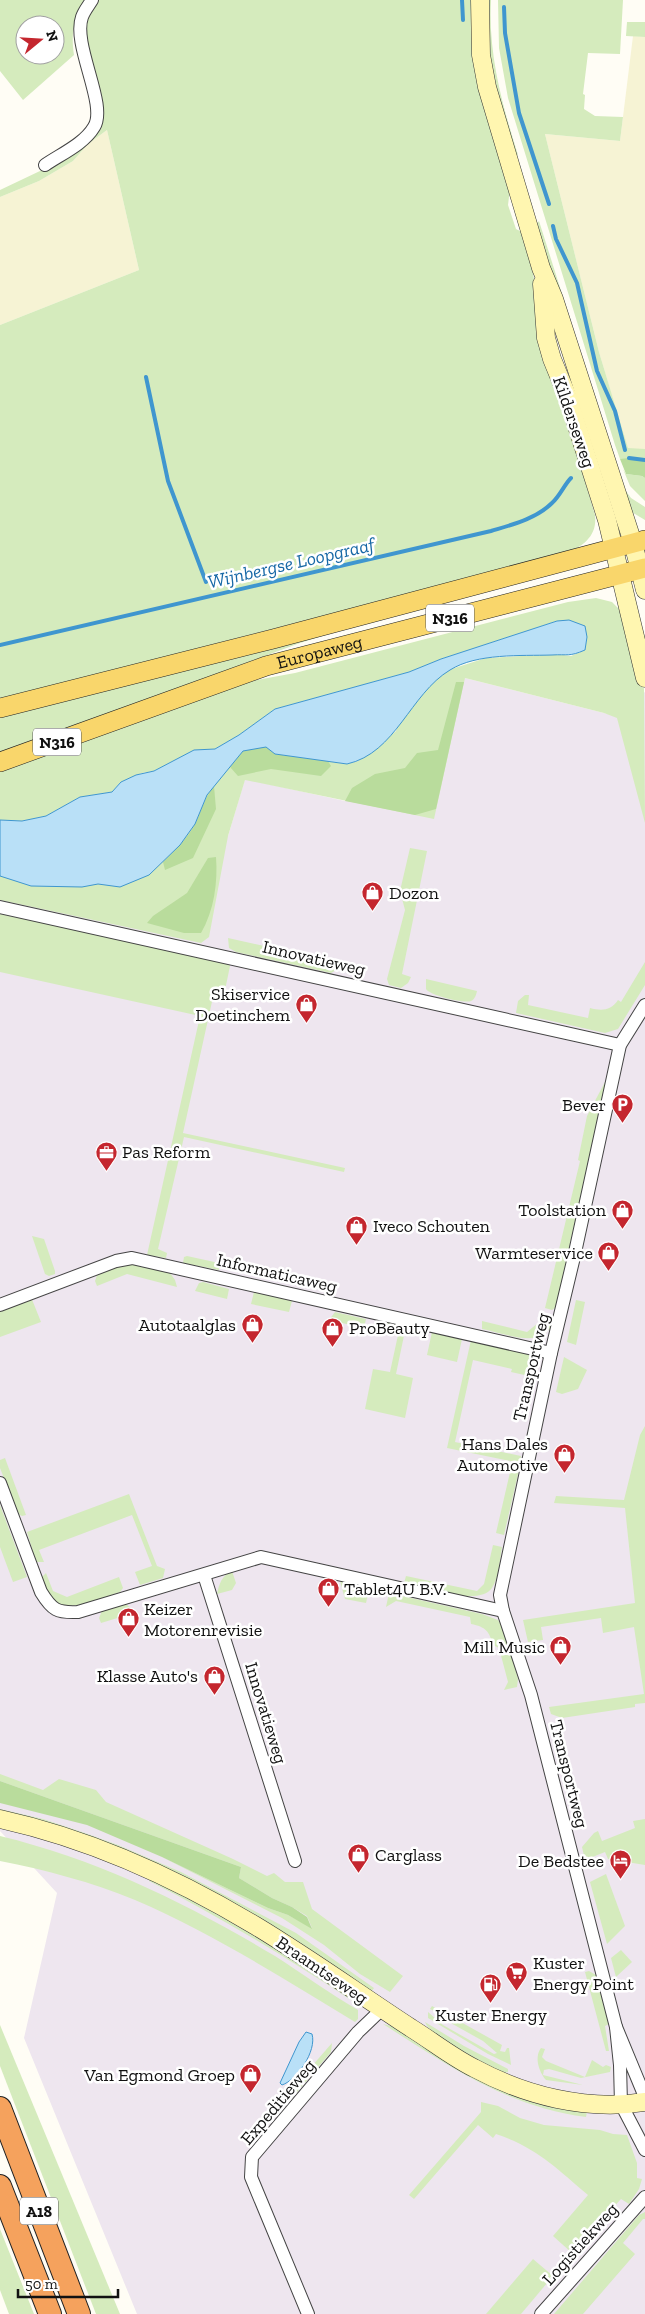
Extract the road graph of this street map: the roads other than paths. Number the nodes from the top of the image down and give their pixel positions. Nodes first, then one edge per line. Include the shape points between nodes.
1 (92, 0) edge
2 (480, 0) edge
3 (46, 165) dead end
4 (541, 268) junction
5 (639, 542) edge
6 (614, 548) junction
7 (642, 568) edge
8 (620, 574) junction
9 (645, 590) edge
10 (645, 678) edge
11 (0, 708) edge
12 (0, 762) edge
13 (0, 907) edge
14 (644, 1007) edge
15 (620, 1045) junction
16 (0, 1305) edge
17 (551, 1353) junction
18 (0, 1483) edge
19 (204, 1575) junction
20 (503, 1610) junction
21 (0, 1819) edge
22 (294, 1861) dead end
23 (381, 2010) junction
24 (616, 2027) junction
25 (645, 2097) edge
26 (645, 2102) edge
27 (621, 2104) junction
28 (0, 2108) edge
29 (645, 2150) edge
30 (0, 2186) edge
31 (645, 2197) edge
32 (50, 2314) edge
33 (79, 2314) edge
34 (308, 2314) edge
35 (541, 2314) edge

1 - 3 street via 82,18 82,40 97,110 96,126 86,138
2 - 4 street, Kilderseweg via 481,55 487,87
4 - 5 street, Kilderseweg
4 - 6 street, Kilderseweg via 546,338
5 - 6 main road, Europaweg / N316
5 - 7 street, Kilderseweg
6 - 8 street, Kilderseweg
6 - 11 main road, Europaweg / N316
7 - 8 main road, Europaweg / N316
7 - 9 street, Kilderseweg
8 - 10 street, Kilderseweg
8 - 12 main road, Europaweg / N316 via 273,664
13 - 15 street, Innovatieweg
14 - 15 street, Transportweg
15 - 17 street, Transportweg
16 - 17 street, Informaticaweg via 116,1261 132,1258
17 - 20 street, Transportweg via 502,1582
18 - 19 street via 41,1592 56,1610 78,1612
19 - 20 street via 261,1557
19 - 22 street, Innovatieweg
20 - 24 street, Transportweg via 531,1695
21 - 23 street, Braamtseweg via 90,1845 178,1883 288,1946
23 - 27 street, Braamtseweg via 472,2068 499,2080 560,2100
23 - 34 street, Expeditieweg via 358,2032 252,2157 251,2176
24 - 25 street, Transportweg
24 - 27 street, Transportweg
26 - 27 street, Braamtseweg
27 - 29 street
28 - 33 highway, A18
30 - 32 highway, A18
31 - 35 street, Logistiekweg

